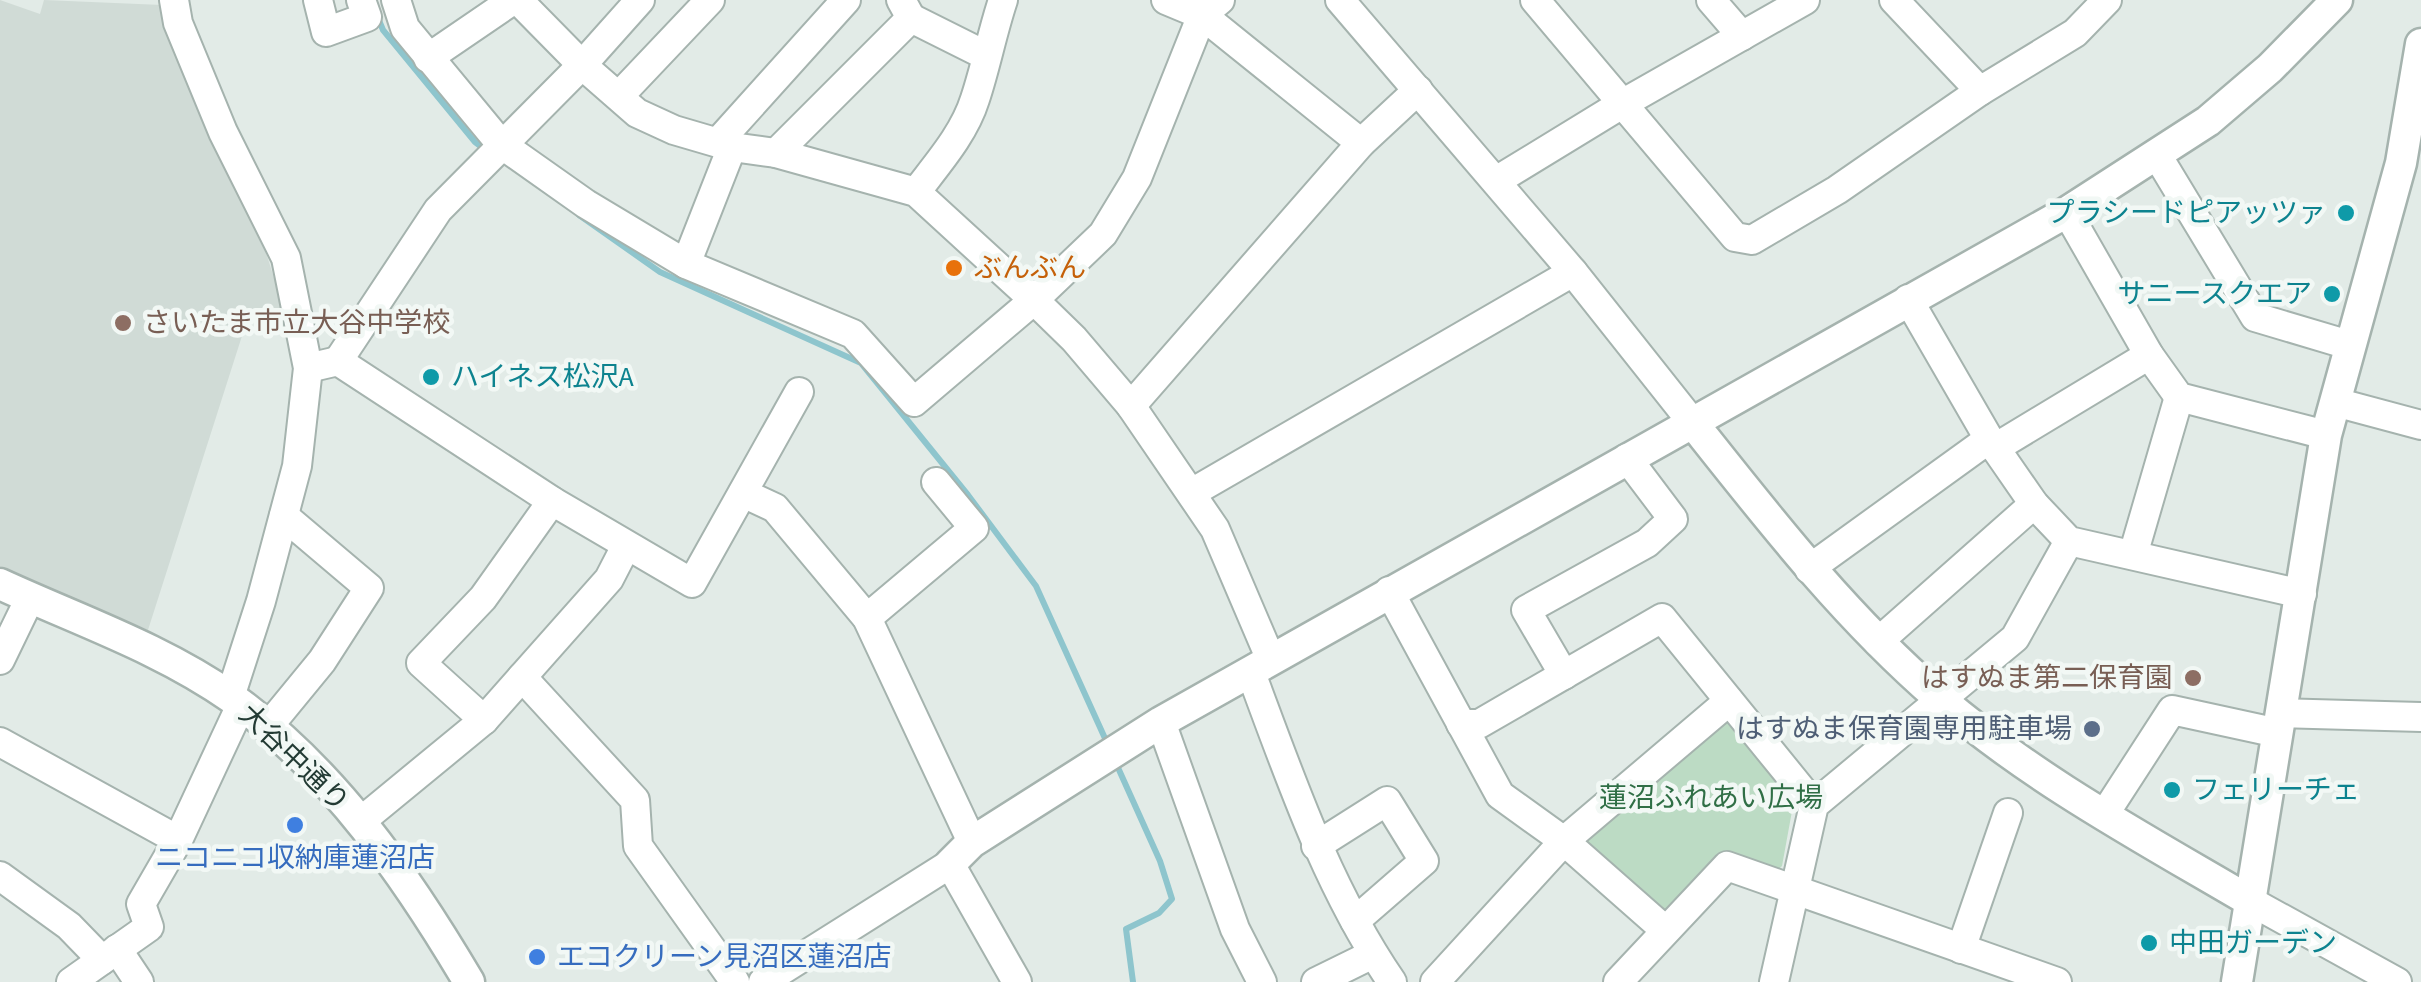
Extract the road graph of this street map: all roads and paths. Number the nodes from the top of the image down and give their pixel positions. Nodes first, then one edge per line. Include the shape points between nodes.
1 (174, 0) edge
2 (318, 0) edge
3 (361, 0) edge
4 (396, 0) edge
5 (515, 0) edge
6 (640, 0) edge
7 (710, 0) edge
8 (846, 0) edge
9 (1003, 0) edge
10 (1166, 0) edge
11 (1340, 0) edge
12 (1534, 0) edge
13 (1711, 0) edge
14 (1805, 0) edge
15 (1894, 0) edge
16 (2108, 0) edge
17 (2337, 0) edge
18 (1211, 8) edge
19 (906, 9) edge
20 (1742, 36) junction
21 (2421, 44) edge
22 (985, 55) junction
23 (428, 58) junction
24 (582, 65) junction
25 (1418, 90) junction
26 (1980, 91) junction
27 (619, 96) junction
28 (1622, 104) junction
29 (725, 144) junction
30 (1361, 144) junction
31 (493, 152) junction
32 (776, 153) junction
33 (2158, 155) junction
34 (2411, 167) edge
35 (1496, 182) junction
36 (916, 192) junction
37 (2067, 212) junction
38 (686, 264) junction
39 (1573, 272) junction
40 (1908, 299) junction
41 (1034, 300) junction
42 (2349, 345) junction
43 (2149, 354) junction
44 (338, 361) junction
45 (308, 368) junction
46 (799, 392) dead end
47 (2179, 398) junction
48 (2335, 402) junction
49 (1131, 406) junction
50 (1692, 422) junction
51 (2421, 425) edge
52 (2326, 435) junction
53 (1992, 443) junction
54 (1627, 458) junction
55 (936, 482) dead end
56 (1193, 492) junction
57 (743, 493) junction
58 (552, 501) junction
59 (2034, 504) junction
60 (284, 516) junction
61 (2069, 541) junction
62 (626, 546) junction
63 (2133, 555) junction
64 (1810, 569) junction
65 (0, 584) edge
66 (1389, 592) junction
67 (2302, 594) junction
68 (30, 598) junction
69 (867, 618) junction
70 (1878, 642) junction
71 (0, 660) edge
72 (1261, 667) junction
73 (1564, 674) junction
74 (522, 677) junction
75 (1940, 699) junction
76 (236, 701) junction
77 (1729, 701) junction
78 (2421, 717) edge
79 (484, 720) junction
80 (1161, 722) junction
81 (2280, 723) junction
82 (1460, 724) junction
83 (267, 728) junction
84 (0, 742) edge
85 (1814, 805) junction
86 (2008, 813) dead end
87 (2104, 814) junction
88 (360, 822) junction
89 (178, 840) junction
90 (972, 842) junction
91 (1564, 842) junction
92 (1316, 846) junction
93 (950, 864) junction
94 (0, 876) edge
95 (1794, 892) junction
96 (2250, 901) junction
97 (1355, 922) junction
98 (1665, 930) junction
99 (1961, 949) junction
100 (1373, 954) junction
101 (110, 955) junction
102 (71, 982) edge
103 (139, 982) edge
104 (469, 982) edge
105 (735, 982) edge
106 (762, 982) edge
107 (1017, 982) edge
108 (1262, 982) edge
109 (1316, 982) edge
110 (1392, 982) edge
111 (1435, 982) edge
112 (1618, 982) edge
113 (1774, 982) edge
114 (2058, 982) edge
115 (2236, 982) edge
116 (2397, 982) edge

1 - 45 street via 224,132 286,258
2 - 3 street via 326,32 367,17
4 - 23 street via 404,28
5 - 23 street
5 - 24 street
6 - 24 street
7 - 27 street
8 - 29 street
9 - 22 street
10 - 18 street
11 - 25 street
12 - 28 street
13 - 20 street
14 - 20 street
15 - 26 street
16 - 26 street via 2075,33
17 - 33 street via 2258,78
18 - 30 street
18 - 41 street via 1137,178 1102,234
19 - 22 street
19 - 32 street
20 - 28 street
21 - 34 street
22 - 36 street via 957,138
23 - 31 street
24 - 27 street
24 - 31 street
25 - 30 street
25 - 35 street
26 - 28 street via 1752,240 1735,237
27 - 29 street via 674,130
28 - 35 street
29 - 32 street
29 - 38 street
30 - 49 street
31 - 38 street
31 - 44 street via 438,210
32 - 36 street
33 - 37 street
33 - 42 street via 2256,317
34 - 42 street
35 - 39 street
36 - 41 street
37 - 40 street
37 - 43 street
38 - 41 street via 853,334 914,402
39 - 50 street
39 - 56 street
40 - 50 street
40 - 53 street
41 - 49 street
42 - 48 street
43 - 47 street
43 - 53 street
44 - 45 street
44 - 58 street
45 - 60 street
46 - 57 street
47 - 52 street
47 - 63 street
48 - 51 street
48 - 52 street
49 - 56 street
50 - 54 street
50 - 64 street
52 - 67 street
53 - 59 street
53 - 64 street
54 - 66 street
54 - 73 street via 1673,519 1647,543 1526,610
55 - 69 street via 974,528
56 - 72 street via 1215,529
57 - 62 street via 692,583
57 - 69 street via 776,508
58 - 62 street
58 - 79 street via 484,598 422,663
59 - 61 street
59 - 70 street
60 - 76 street
60 - 83 street via 369,588 322,662
61 - 63 street
61 - 75 street via 2015,638
62 - 74 street via 609,580
63 - 67 street
64 - 70 street
65 - 68 street, 大谷中通り
66 - 72 street
66 - 82 street
67 - 81 street
68 - 71 street
68 - 76 street, 大谷中通り via 154,652
69 - 90 street
70 - 75 street
72 - 80 street
72 - 92 street
73 - 77 street via 1662,618
73 - 82 street via 1479,724
74 - 79 street
74 - 105 street via 635,800 638,846
75 - 85 street
75 - 87 street
76 - 83 street, 大谷中通り
76 - 89 street
77 - 85 street
77 - 91 street
78 - 81 street
79 - 88 street
80 - 90 street
80 - 108 street via 1234,929
81 - 87 street via 2172,710
81 - 96 street
82 - 91 street via 1500,795
83 - 88 street, 大谷中通り
84 - 89 street
85 - 95 street
86 - 99 street
87 - 96 street
88 - 104 street, 大谷中通り via 404,877
89 - 101 street via 141,904 149,927
90 - 93 street
91 - 98 street
91 - 111 street
92 - 97 street
92 - 97 street via 1387,801 1424,861
93 - 106 street
93 - 107 street
94 - 101 street
95 - 98 street via 1726,866
95 - 99 street
95 - 113 street
96 - 115 street
96 - 116 street
97 - 100 street
98 - 112 street
99 - 114 street
100 - 109 street
100 - 110 street
101 - 102 street
101 - 103 street

